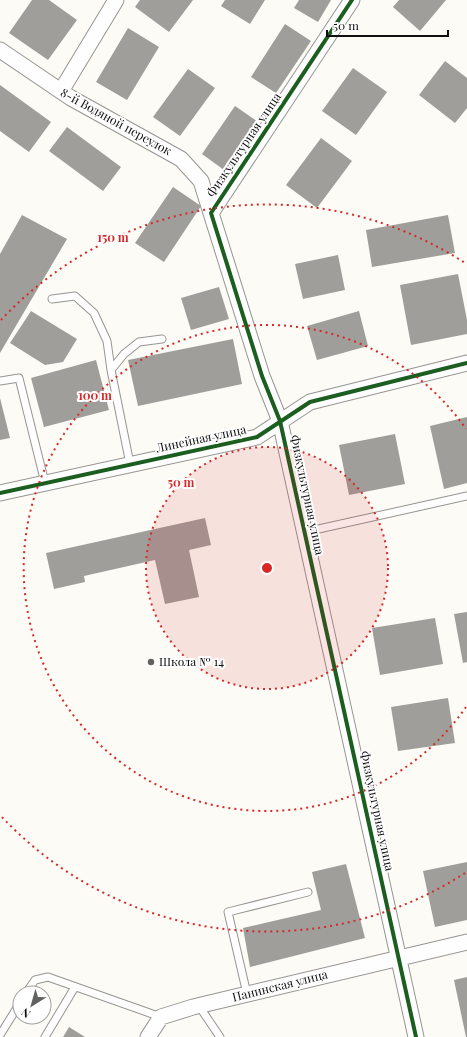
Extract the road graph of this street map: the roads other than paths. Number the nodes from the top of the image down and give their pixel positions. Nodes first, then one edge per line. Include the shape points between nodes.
1 (116, 0) edge
2 (352, 0) edge
3 (0, 50) edge
4 (61, 92) junction
5 (211, 213) junction
6 (52, 299) dead end
7 (162, 339) dead end
8 (467, 363) edge
9 (111, 370) junction
10 (0, 381) edge
11 (280, 421) junction
12 (130, 464) junction
13 (45, 483) junction
14 (0, 493) edge
15 (467, 496) edge
16 (305, 532) junction
17 (308, 892) dead end
18 (467, 942) edge
19 (399, 958) junction
20 (32, 985) edge
21 (75, 987) junction
22 (247, 994) junction
23 (199, 1006) junction
24 (12, 1016) edge
25 (161, 1017) junction
26 (0, 1035) edge
27 (44, 1037) edge
28 (148, 1037) edge
29 (220, 1037) edge
30 (416, 1037) edge

1 - 4 street
2 - 5 street, Физкультурная улица
3 - 4 street, 8-й Водяной переулок
4 - 5 street, 8-й Водяной переулок via 181,159 201,181
5 - 11 street, Физкультурная улица via 262,376
6 - 9 lane via 75,296 94,313 107,341
7 - 9 lane via 139,342 124,354
8 - 11 street, Линейная улица via 310,402
9 - 12 lane
10 - 13 lane via 19,378
11 - 12 street, Линейная улица via 256,437
11 - 16 street, Физкультурная улица
12 - 13 street, Линейная улица
13 - 14 street, Линейная улица
15 - 16 lane
16 - 19 street, Физкультурная улица
17 - 22 lane via 228,912
18 - 19 street, Панинская улица
19 - 22 street, Панинская улица
19 - 30 street, Физкультурная улица
20 - 21 lane via 35,980 48,977
21 - 25 lane
21 - 27 lane
22 - 23 street, Панинская улица
23 - 25 street, Панинская улица
23 - 29 lane
24 - 26 lane
25 - 28 street

